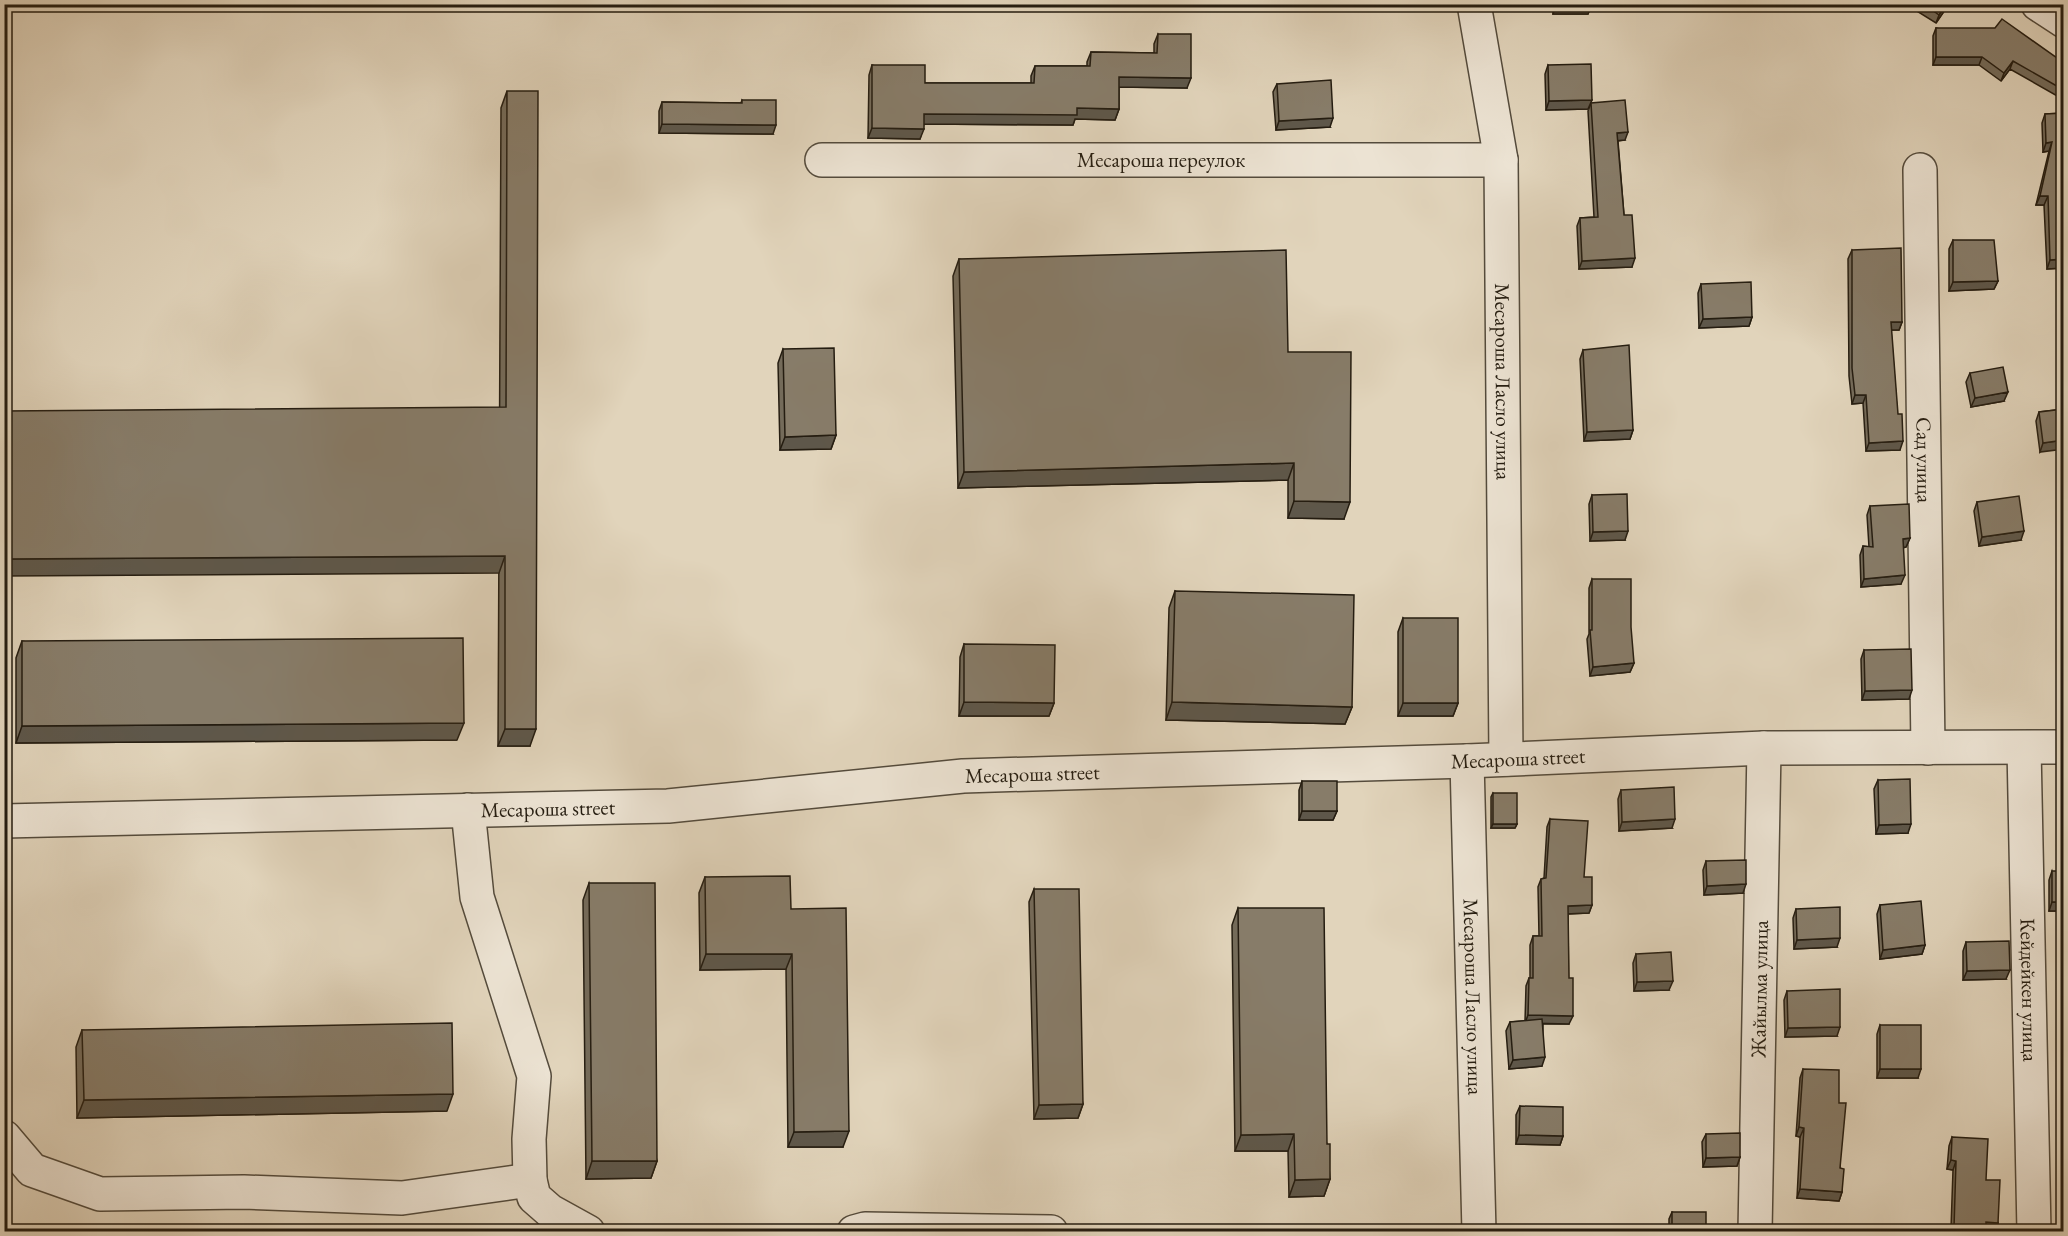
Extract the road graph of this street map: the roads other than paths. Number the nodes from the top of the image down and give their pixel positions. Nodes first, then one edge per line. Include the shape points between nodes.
1 (1474, 4) edge
2 (2038, 4) edge
3 (2064, 21) edge
4 (822, 160) dead end
5 (1501, 160) junction
6 (1920, 170) dead end
7 (2064, 747) edge
8 (1764, 748) junction
9 (1928, 748) junction
10 (2024, 748) junction
11 (1506, 759) junction
12 (1467, 761) junction
13 (468, 810) junction
14 (4, 821) edge
15 (4, 1137) edge
16 (530, 1180) junction
17 (588, 1232) edge
18 (854, 1232) edge
19 (1051, 1232) edge
20 (1479, 1232) edge
21 (1755, 1232) edge
22 (2034, 1232) edge

1 - 5 street, Месароша Ласло улица
2 - 3 street
4 - 5 street, Месароша переулок
5 - 11 street, Месароша Ласло улица
6 - 9 street, Сад улица
7 - 10 street, Месароша street
8 - 9 street, Месароша street
8 - 11 street, Месароша street
8 - 21 street, Жайылма улица
9 - 10 street, Месароша street
10 - 22 street, Кейдейкен улица
11 - 12 street, Месароша street
12 - 13 street, Месароша street via 963,776 668,806
12 - 20 street, Месароша Ласло улица
13 - 14 street, Месароша street
13 - 16 street via 477,897 534,1076
15 - 16 street via 32,1170 100,1194 244,1192 402,1198
16 - 17 street via 534,1197 550,1211
18 - 19 street

